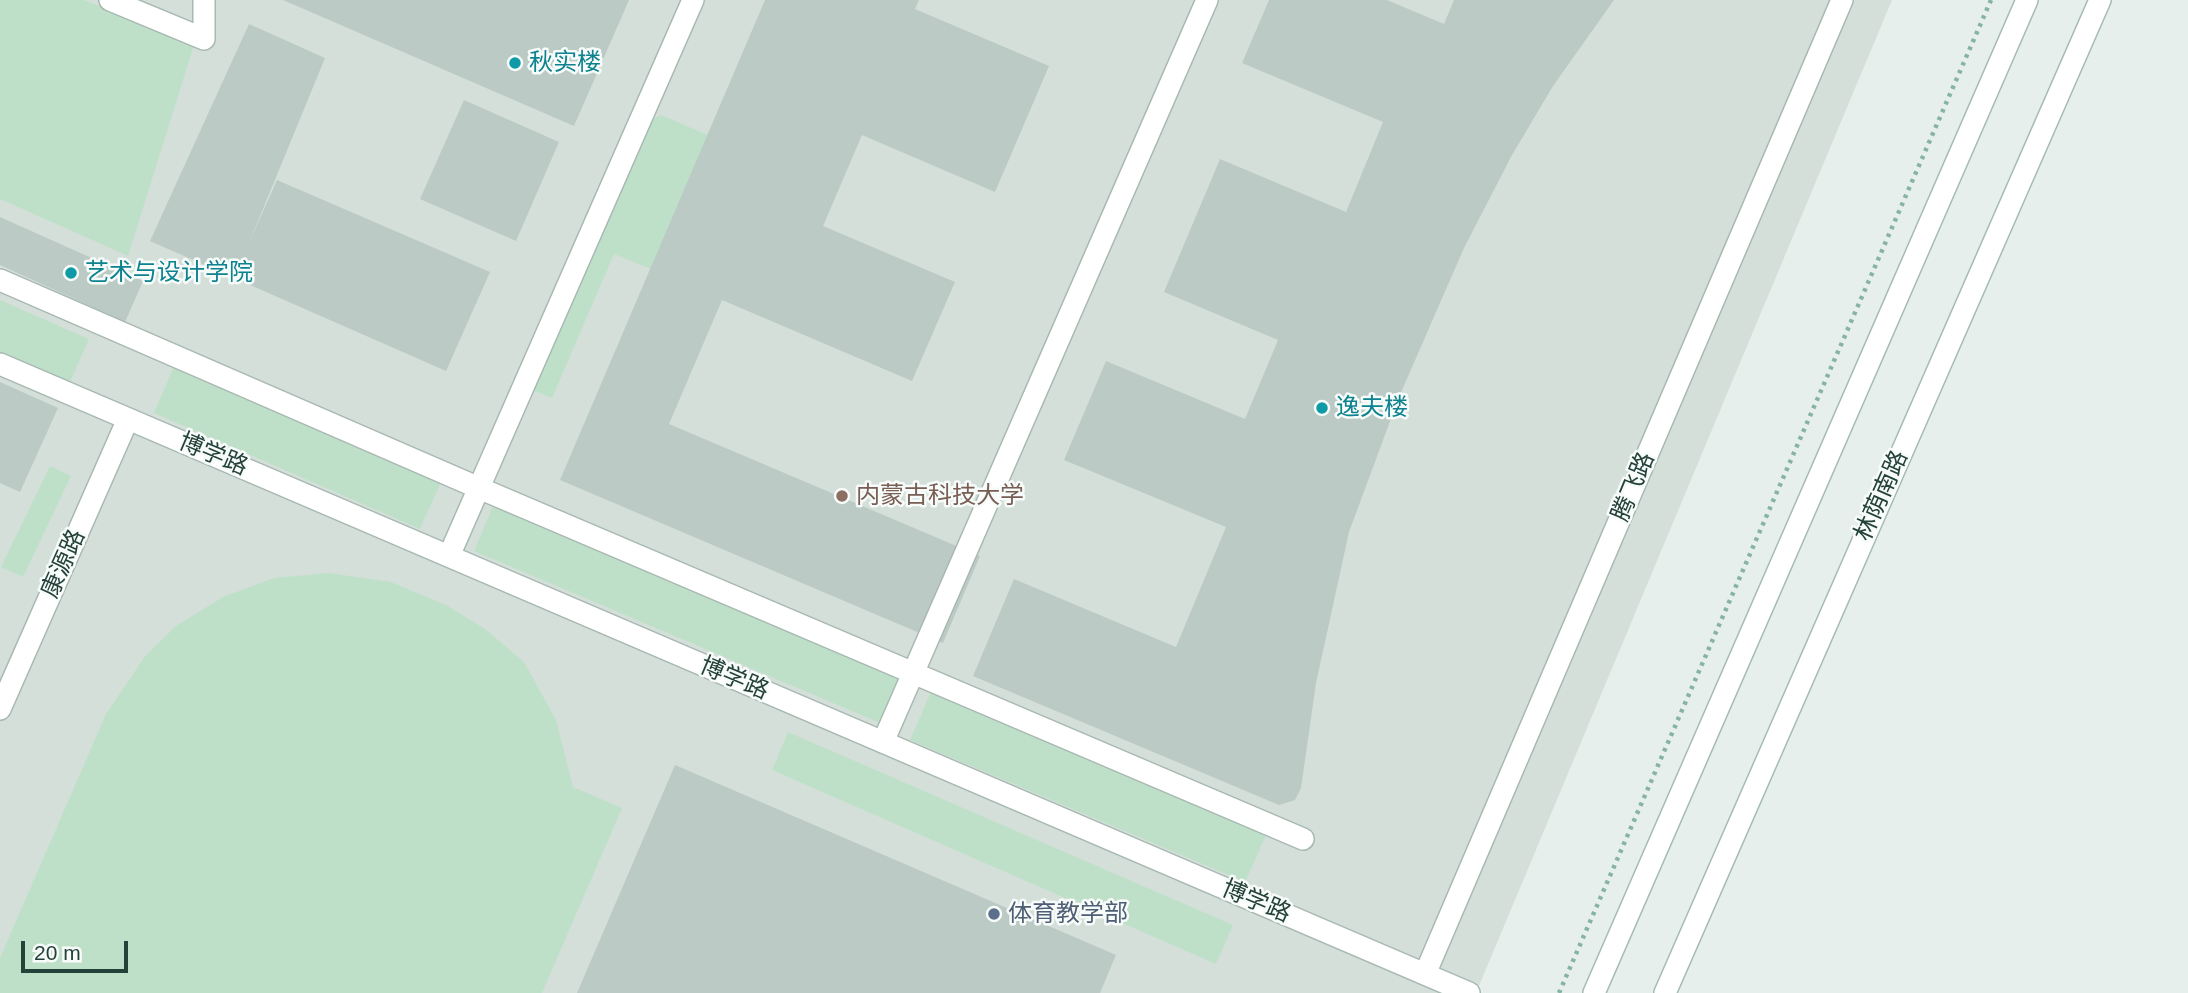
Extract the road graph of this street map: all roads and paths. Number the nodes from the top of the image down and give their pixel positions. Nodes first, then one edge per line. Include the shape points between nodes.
1 (110, 0) edge
2 (204, 0) edge
3 (693, 0) edge
4 (1207, 0) edge
5 (1842, 0) edge
6 (1991, 0) edge
7 (2027, 0) edge
8 (2100, 0) edge
9 (0, 280) edge
10 (0, 364) edge
11 (128, 419) junction
12 (479, 488) junction
13 (449, 556) junction
14 (0, 709) edge
15 (883, 742) junction
16 (1303, 839) dead end
17 (1426, 974) junction
18 (1469, 993) edge
19 (1559, 993) edge
20 (1594, 993) edge
21 (1665, 993) edge

1 - 2 street via 204,39
3 - 12 street
4 - 15 street
5 - 17 street, 腾飞路
6 - 19 path
7 - 20 street
8 - 21 street, 林荫南路
9 - 12 street
10 - 11 street, 博学路
11 - 13 street, 博学路
11 - 14 street, 康源路
12 - 13 street
12 - 16 street
13 - 15 street, 博学路
15 - 17 street, 博学路
17 - 18 street, 博学路

